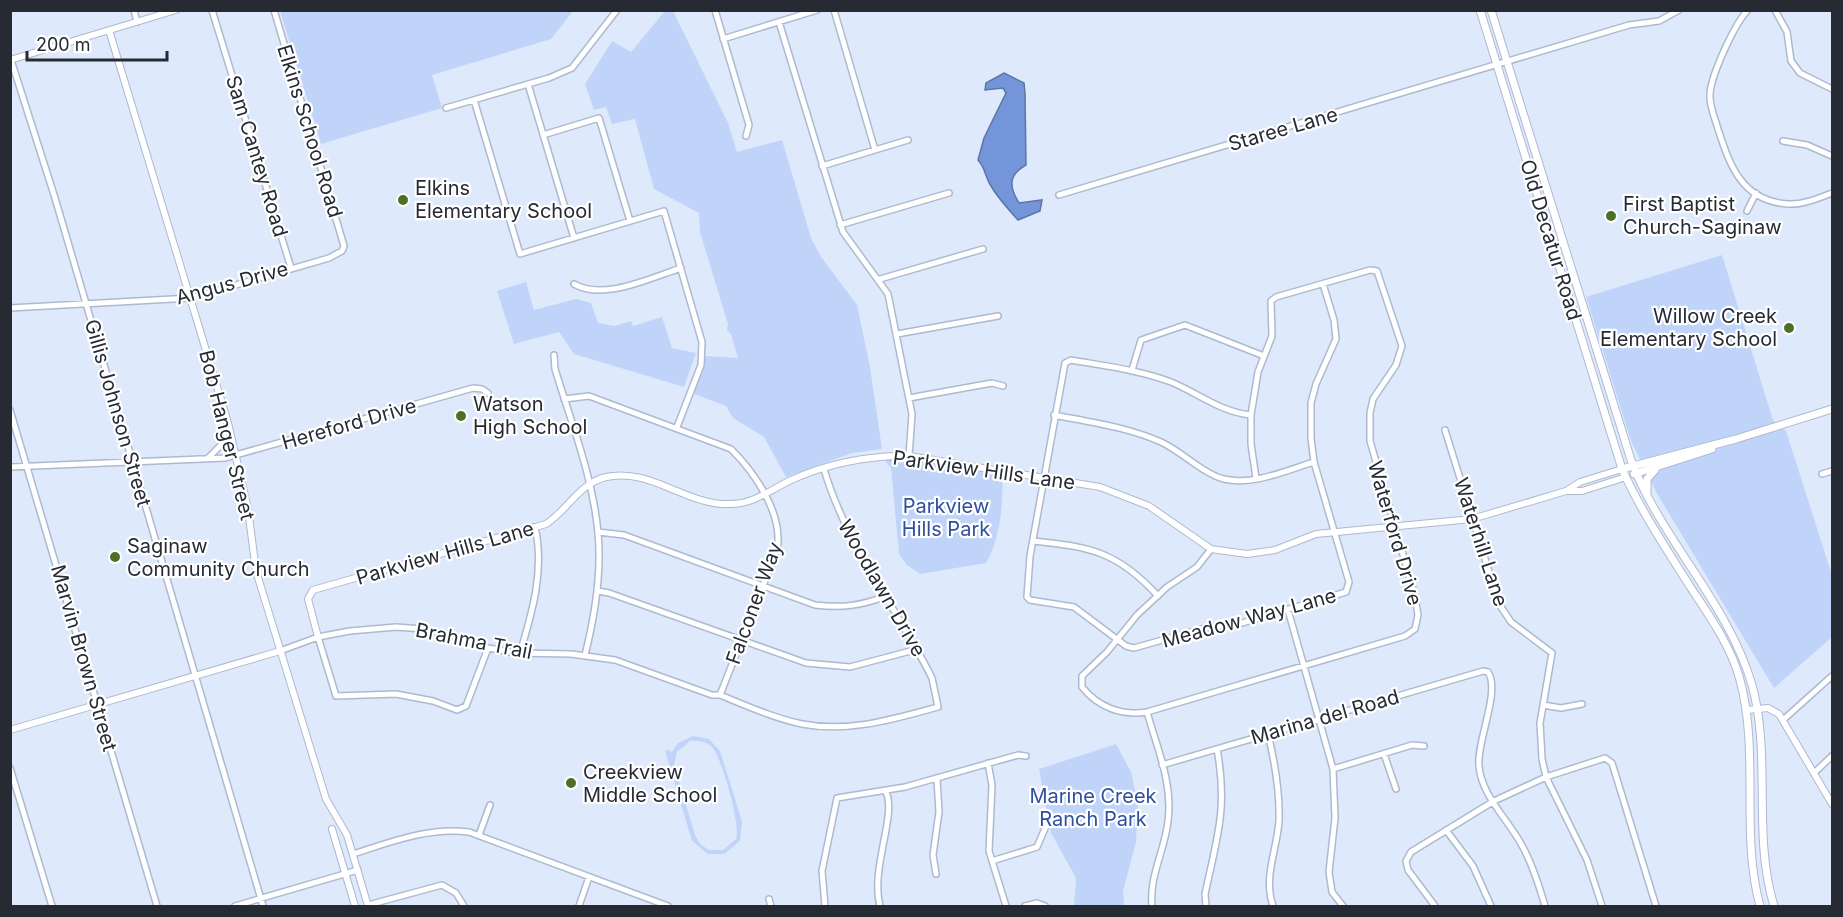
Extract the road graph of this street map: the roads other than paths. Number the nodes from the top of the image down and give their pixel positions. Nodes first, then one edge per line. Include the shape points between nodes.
1 (134, 10) edge
2 (176, 10) edge
3 (212, 10) edge
4 (274, 10) edge
5 (617, 10) edge
6 (715, 10) edge
7 (817, 10) edge
8 (834, 10) edge
9 (1480, 10) edge
10 (1491, 10) edge
11 (1679, 10) edge
12 (1748, 10) edge
13 (1775, 10) edge
14 (137, 22) junction
15 (779, 22) junction
16 (109, 30) junction
17 (723, 39) junction
18 (11, 60) edge
19 (1507, 62) junction
20 (1496, 66) junction
21 (528, 84) junction
22 (1833, 89) edge
23 (474, 100) junction
24 (446, 108) dead end
25 (1529, 132) junction
26 (543, 135) junction
27 (1518, 135) junction
28 (746, 136) dead end
29 (908, 140) dead end
30 (1783, 141) dead end
31 (875, 150) junction
32 (1833, 156) edge
33 (822, 166) junction
34 (949, 193) dead end
35 (1756, 193) junction
36 (1833, 193) edge
37 (1059, 195) dead end
38 (1747, 212) dead end
39 (630, 221) junction
40 (840, 225) junction
41 (574, 238) junction
42 (983, 249) dead end
43 (342, 251) joint
44 (291, 268) junction
45 (681, 268) junction
46 (880, 279) junction
47 (574, 284) dead end
48 (1323, 284) junction
49 (190, 297) junction
50 (86, 303) junction
51 (10, 308) edge
52 (998, 316) dead end
53 (897, 334) junction
54 (554, 355) dead end
55 (1263, 356) junction
56 (1132, 370) junction
57 (1003, 386) dead end
58 (489, 393) dead end
59 (909, 398) junction
60 (564, 399) junction
61 (1833, 409) edge
62 (10, 410) edge
63 (1054, 415) junction
64 (1251, 415) junction
65 (228, 423) junction
66 (677, 427) junction
67 (1445, 430) dead end
68 (1736, 439) junction
69 (237, 456) junction
70 (909, 456) junction
71 (208, 458) junction
72 (132, 461) junction
73 (1314, 462) junction
74 (27, 466) junction
75 (10, 467) edge
76 (1658, 468) junction
77 (824, 469) junction
78 (1634, 470) junction
79 (1833, 471) edge
80 (1624, 473) junction
81 (1822, 474) dead end
82 (1043, 477) junction
83 (1256, 478) junction
84 (589, 483) junction
85 (764, 495) junction
86 (1647, 495) junction
87 (1472, 519) junction
88 (1394, 525) junction
89 (535, 527) junction
90 (598, 532) junction
91 (1334, 532) junction
92 (1033, 541) junction
93 (1211, 549) junction
94 (1695, 573) junction
95 (1686, 579) junction
96 (764, 586) junction
97 (598, 591) junction
98 (886, 596) junction
99 (1158, 596) junction
100 (1288, 610) junction
101 (318, 637) junction
102 (1117, 640) junction
103 (742, 641) junction
104 (488, 648) junction
105 (918, 649) junction
106 (280, 651) junction
107 (520, 653) junction
108 (585, 655) junction
109 (1305, 665) junction
110 (195, 676) junction
111 (1833, 676) edge
112 (720, 695) junction
113 (1582, 704) dead end
114 (97, 705) junction
115 (1543, 705) junction
116 (938, 706) joint
117 (1756, 709) junction
118 (1747, 710) junction
119 (1147, 712) junction
120 (1321, 718) junction
121 (1783, 720) junction
122 (10, 730) edge
123 (1268, 734) junction
124 (1424, 746) dead end
125 (1217, 749) junction
126 (1384, 754) junction
127 (1026, 756) dead end
128 (1833, 756) edge
129 (988, 764) junction
130 (1162, 765) junction
131 (10, 768) edge
132 (1334, 769) junction
133 (1814, 773) junction
134 (1546, 777) junction
135 (937, 779) junction
136 (1396, 789) dead end
137 (886, 792) junction
138 (1494, 801) junction
139 (1833, 804) edge
140 (490, 805) dead end
141 (1049, 819) dead end
142 (332, 829) dead end
143 (1446, 830) junction
144 (479, 835) junction
145 (353, 854) junction
146 (1763, 859) junction
147 (1753, 860) junction
148 (992, 861) junction
149 (358, 870) junction
150 (345, 874) junction
151 (936, 874) dead end
152 (589, 877) junction
153 (260, 899) junction
154 (769, 899) dead end
155 (51, 906) edge
156 (157, 906) edge
157 (235, 906) edge
158 (262, 906) edge
159 (355, 906) edge
160 (368, 906) edge
161 (464, 906) edge
162 (579, 906) edge
163 (668, 906) edge
164 (771, 906) edge
165 (825, 906) edge
166 (880, 906) edge
167 (1006, 906) edge
168 (1025, 906) edge
169 (1045, 906) edge
170 (1152, 906) edge
171 (1206, 906) edge
172 (1274, 906) edge
173 (1343, 906) edge
174 (1435, 906) edge
175 (1491, 906) edge
176 (1545, 906) edge
177 (1602, 906) edge
178 (1656, 906) edge
179 (1760, 906) edge
180 (1774, 906) edge

1 - 14 street
2 - 14 street
3 - 44 street, Sam Cantey Road
4 - 43 street, Elkins School Road via 344,246
5 - 21 street via 572,68
6 - 17 street
7 - 15 street
8 - 31 street
9 - 20 main road, Old Decatur Road
10 - 19 main road, Old Decatur Road
11 - 19 street, Staree Lane via 1659,21 1629,25
12 - 35 street via 1728,45 1710,97 1732,171
13 - 22 street via 1787,32 1791,61 1800,73
14 - 16 street
15 - 17 street
15 - 33 street
16 - 18 street
16 - 49 street, Bob Hanger Street
17 - 28 street via 749,125
18 - 50 street, Gillis Johnson Street
19 - 20 street, Staree Lane
19 - 25 main road, Old Decatur Road
20 - 27 main road, Old Decatur Road
20 - 37 street, Staree Lane
21 - 23 street
21 - 26 street
23 - 24 street
23 - 41 street via 520,254
25 - 27 main road
25 - 78 main road, Old Decatur Road
26 - 39 street via 599,118
26 - 41 street
27 - 80 main road, Old Decatur Road
29 - 31 street
30 - 32 street via 1807,145
31 - 33 street
33 - 40 street
34 - 40 street
35 - 36 street via 1774,202 1792,204
35 - 38 street
39 - 41 street
39 - 45 street via 664,211
40 - 46 street via 845,237
42 - 46 street
43 - 44 street, Angus Drive
44 - 49 street, Angus Drive
45 - 47 street via 598,292
45 - 66 street via 703,352
46 - 53 street via 888,294
48 - 55 street via 1272,299 1272,336
48 - 73 street, Meadow Way Lane via 1336,333 1311,403
48 - 88 street, Waterford Drive via 1379,272 1402,346 1396,366 1373,399 1369,425 1371,448
49 - 50 street, Angus Drive
49 - 65 street, Bob Hanger Street
50 - 51 street, Angus Drive
50 - 72 street, Gillis Johnson Street
52 - 53 street
53 - 59 street
54 - 60 street
55 - 56 street via 1185,324 1141,340
55 - 64 street
56 - 63 street via 1067,362 1063,365
56 - 64 street via 1185,388 1221,409
57 - 59 street via 992,383
58 - 69 street, Hereford Drive via 473,388
59 - 70 street
60 - 66 street, Falconer Way via 589,396
60 - 84 street
61 - 68 main road
62 - 74 street, Marvin Brown Street
63 - 82 street
63 - 83 street via 1115,426 1155,440 1224,479
64 - 83 street
65 - 69 street, Bob Hanger Street
65 - 71 street via 221,445
66 - 85 street, Falconer Way via 731,449
67 - 87 street, Waterhill Lane
68 - 76 main road
68 - 78 main road
69 - 71 street, Hereford Drive
69 - 106 street, Bob Hanger Street via 256,571
70 - 77 street, Parkview Hills Lane via 856,460
70 - 82 street, Parkview Hills Lane
71 - 72 street, Hereford Drive
72 - 74 street, Hereford Drive
72 - 110 street, Gillis Johnson Street
73 - 83 street
73 - 91 street, Meadow Way Lane
74 - 75 street, Hereford Drive
74 - 114 street, Marvin Brown Street
76 - 78 main road
76 - 86 main road via 1647,479
77 - 85 street, Parkview Hills Lane
77 - 98 street, Woodlawn Drive via 845,528
78 - 80 main road
78 - 86 main road, Old Decatur Road
79 - 81 street
80 - 87 street, Parkview Hills Lane via 1582,491 1566,491
80 - 95 main road, Old Decatur Road
82 - 92 street
82 - 93 street, Parkview Hills Lane via 1100,487 1134,499
84 - 85 street, Parkview Hills Lane via 621,474 640,477 709,503 746,503
84 - 89 street, Parkview Hills Lane via 555,518
84 - 90 street
85 - 96 street, Falconer Way via 776,519 778,542
86 - 94 main road, Old Decatur Road
87 - 88 street, Parkview Hills Lane
87 - 115 street, Waterhill Lane via 1504,614 1552,653
88 - 91 street, Parkview Hills Lane
88 - 109 street, Waterford Drive via 1418,608 1415,629 1405,636
89 - 101 street, Parkview Hills Lane via 313,590 308,599
89 - 107 street via 536,592
90 - 96 street via 624,535
90 - 97 street
91 - 93 street, Parkview Hills Lane via 1262,553
91 - 100 street, Meadow Way Lane via 1347,589 1343,594
92 - 99 street via 1086,548 1110,556 1139,575
92 - 102 street, Meadow Way Lane via 1027,597 1074,606
93 - 99 street via 1197,567
94 - 95 main road
94 - 117 main road, Old Decatur Road via 1739,649
95 - 118 main road, Old Decatur Road via 1729,652
96 - 98 street via 815,605 840,608 860,606
96 - 103 street, Falconer Way
97 - 103 street
97 - 108 street
98 - 105 street, Woodlawn Drive
99 - 102 street
100 - 102 street, Meadow Way Lane via 1142,646 1126,646
100 - 109 street
101 - 104 street, Brahma Trail via 396,627 451,635
101 - 104 street, Parkview Hills Lane via 336,696 396,694 462,709
101 - 106 street, Brahma Trail
102 - 119 street, Waterford Drive via 1080,681 1086,692 1104,706 1125,712
103 - 105 street via 783,657 829,667 858,666
103 - 112 street, Falconer Way
104 - 107 street, Brahma Trail
105 - 116 street, Woodlawn Drive via 932,678
106 - 110 street, Brahma Trail
106 - 145 street, Bob Hanger Street via 326,799
107 - 108 street, Brahma Trail
108 - 112 street, Brahma Trail via 615,660
109 - 119 street, Waterford Drive
109 - 120 street
110 - 114 street, Brahma Trail
110 - 153 street, Gillis Johnson Street
111 - 121 street
112 - 116 street, Brahma Trail via 775,717 828,726 888,721
113 - 115 street via 1561,708
114 - 122 street, Brahma Trail
114 - 156 street, Marvin Brown Street
115 - 134 street, Waterhill Lane via 1539,746
117 - 118 street
117 - 121 street via 1772,708
117 - 146 main road, Old Decatur Road
118 - 147 main road, Old Decatur Road
119 - 130 street
120 - 123 street, Marina del Road
120 - 132 street
120 - 138 street, Marina del Road via 1488,672 1490,702 1478,764
121 - 133 street
123 - 125 street, Marina del Road
123 - 172 street via 1279,800 1277,842 1268,877
124 - 126 street
125 - 130 street, Marina del Road
125 - 171 street via 1223,786 1222,814 1204,894
126 - 132 street
126 - 136 street
127 - 129 street
128 - 133 street
129 - 135 street
129 - 148 street via 992,785
130 - 170 street via 1169,811 1167,832 1152,881
131 - 155 street
132 - 173 street via 1335,818 1329,872 1332,892
133 - 139 street
134 - 138 street
134 - 177 street, Waterhill Lane via 1579,842
134 - 178 street via 1607,758 1612,763
135 - 137 street
135 - 151 street via 939,812 933,855
137 - 165 street via 835,800 822,871
137 - 166 street via 888,812 877,873
138 - 143 street
138 - 176 street via 1522,844
140 - 144 street
141 - 148 street via 1037,847
142 - 150 street
143 - 174 street via 1417,847 1406,861 1408,870
143 - 175 street via 1473,866
144 - 145 street via 433,831
144 - 152 street
145 - 149 street, Bob Hanger Street
146 - 147 main road
146 - 180 main road, Old Decatur Road
147 - 179 main road, Old Decatur Road
148 - 167 street
149 - 150 street
149 - 160 street, Bob Hanger Street
150 - 153 street
150 - 159 street
152 - 162 street
152 - 163 street
153 - 157 street
153 - 158 street, Gillis Johnson Street
154 - 164 street
160 - 161 street via 442,885 456,893
168 - 169 street

